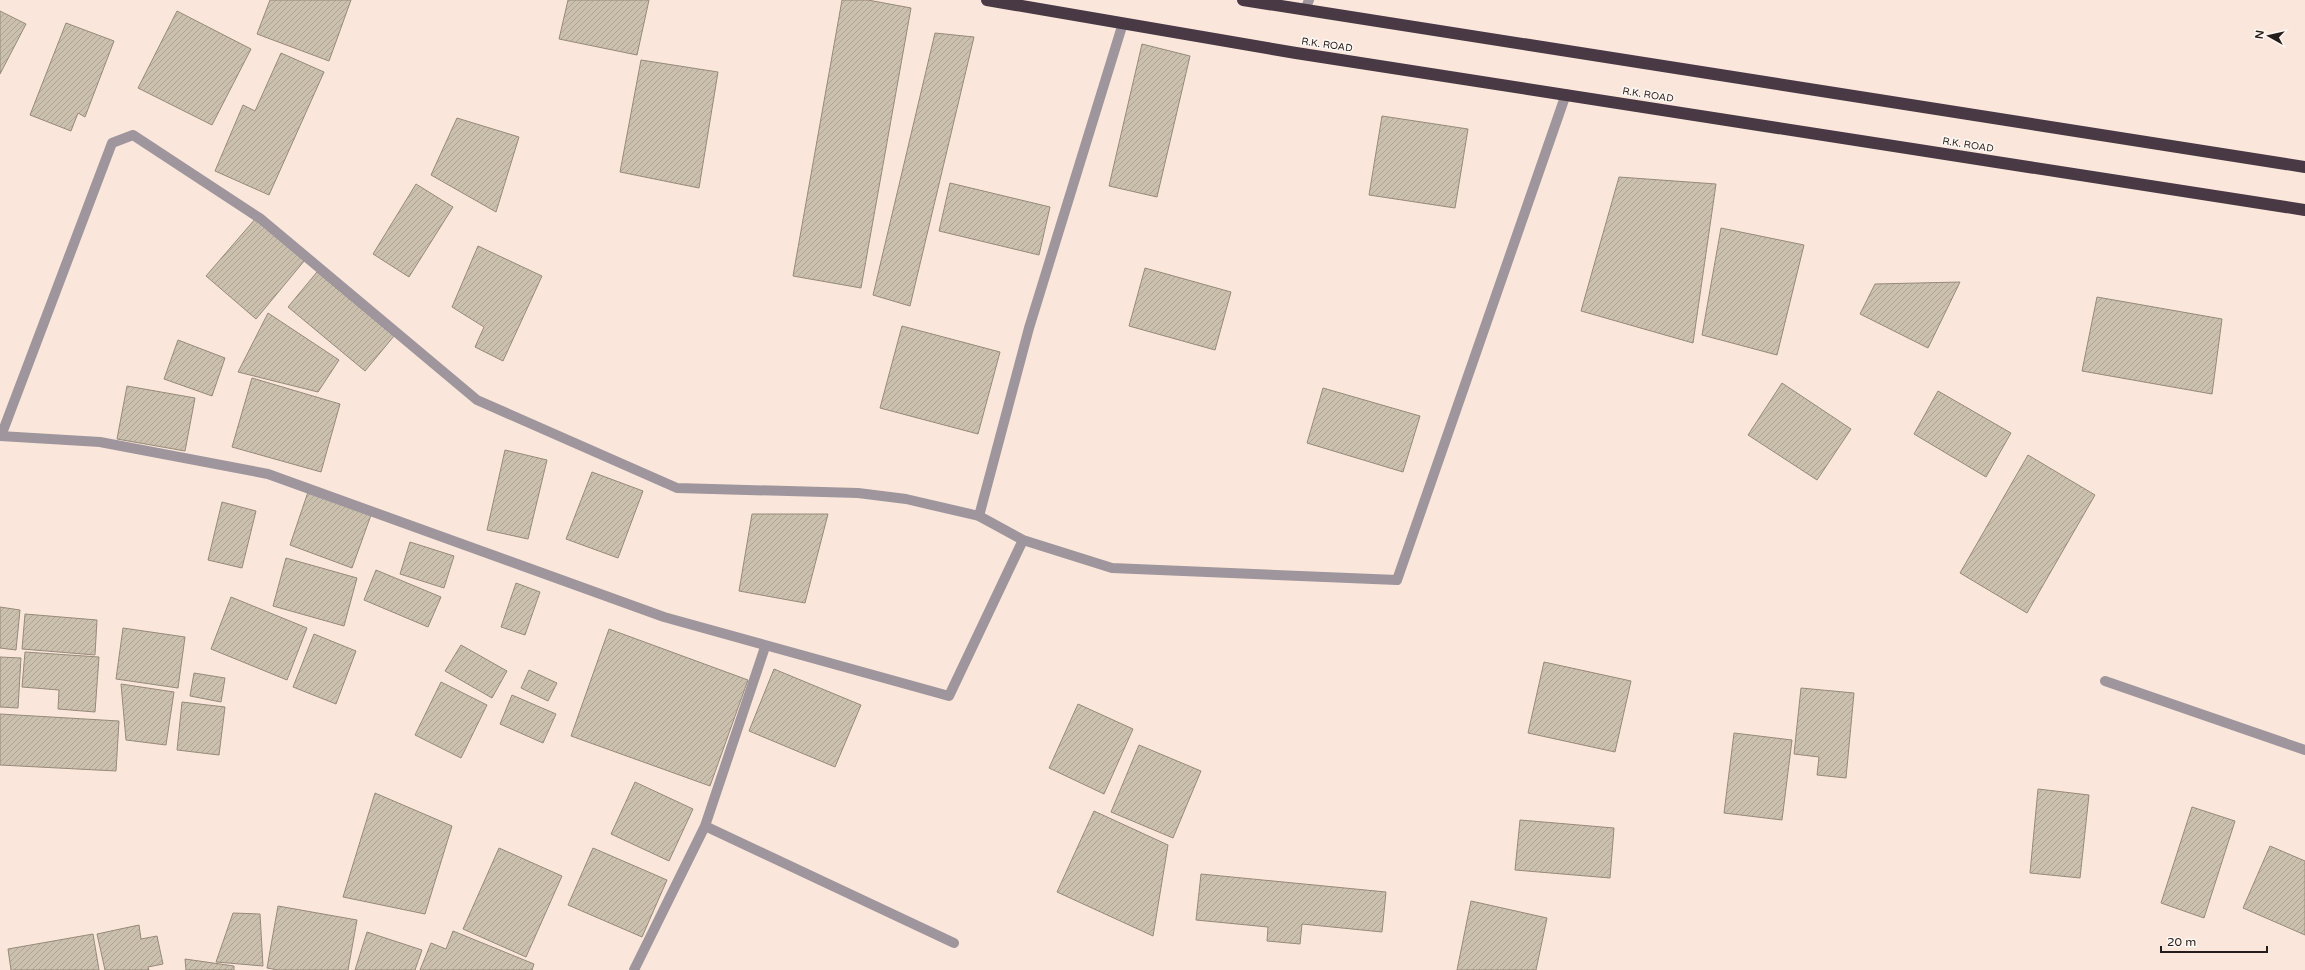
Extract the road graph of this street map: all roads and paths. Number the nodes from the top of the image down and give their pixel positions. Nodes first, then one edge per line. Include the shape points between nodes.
1 (987, 0) edge
2 (1243, 0) edge
3 (1307, 5) edge
4 (1123, 23) junction
5 (1566, 94) junction
6 (2305, 167) edge
7 (2305, 210) edge
8 (1, 436) edge
9 (979, 516) junction
10 (1023, 540) junction
11 (765, 647) junction
12 (2104, 681) dead end
13 (2305, 750) edge
14 (705, 826) junction
15 (954, 943) dead end
16 (634, 970) edge

1 - 4 highway, R.K. ROAD
2 - 3 highway
3 - 6 highway
4 - 5 highway, R.K. ROAD via 1296,53
4 - 9 street via 1029,328
5 - 7 highway, R.K. ROAD
5 - 10 street via 1397,580 1112,568
8 - 9 street via 112,143 133,135 261,219 477,400 677,488 858,493 906,499
8 - 11 street via 100,442 268,474 664,617
9 - 10 street
10 - 11 street via 948,696
11 - 14 street
12 - 13 street
14 - 15 street
14 - 16 street

